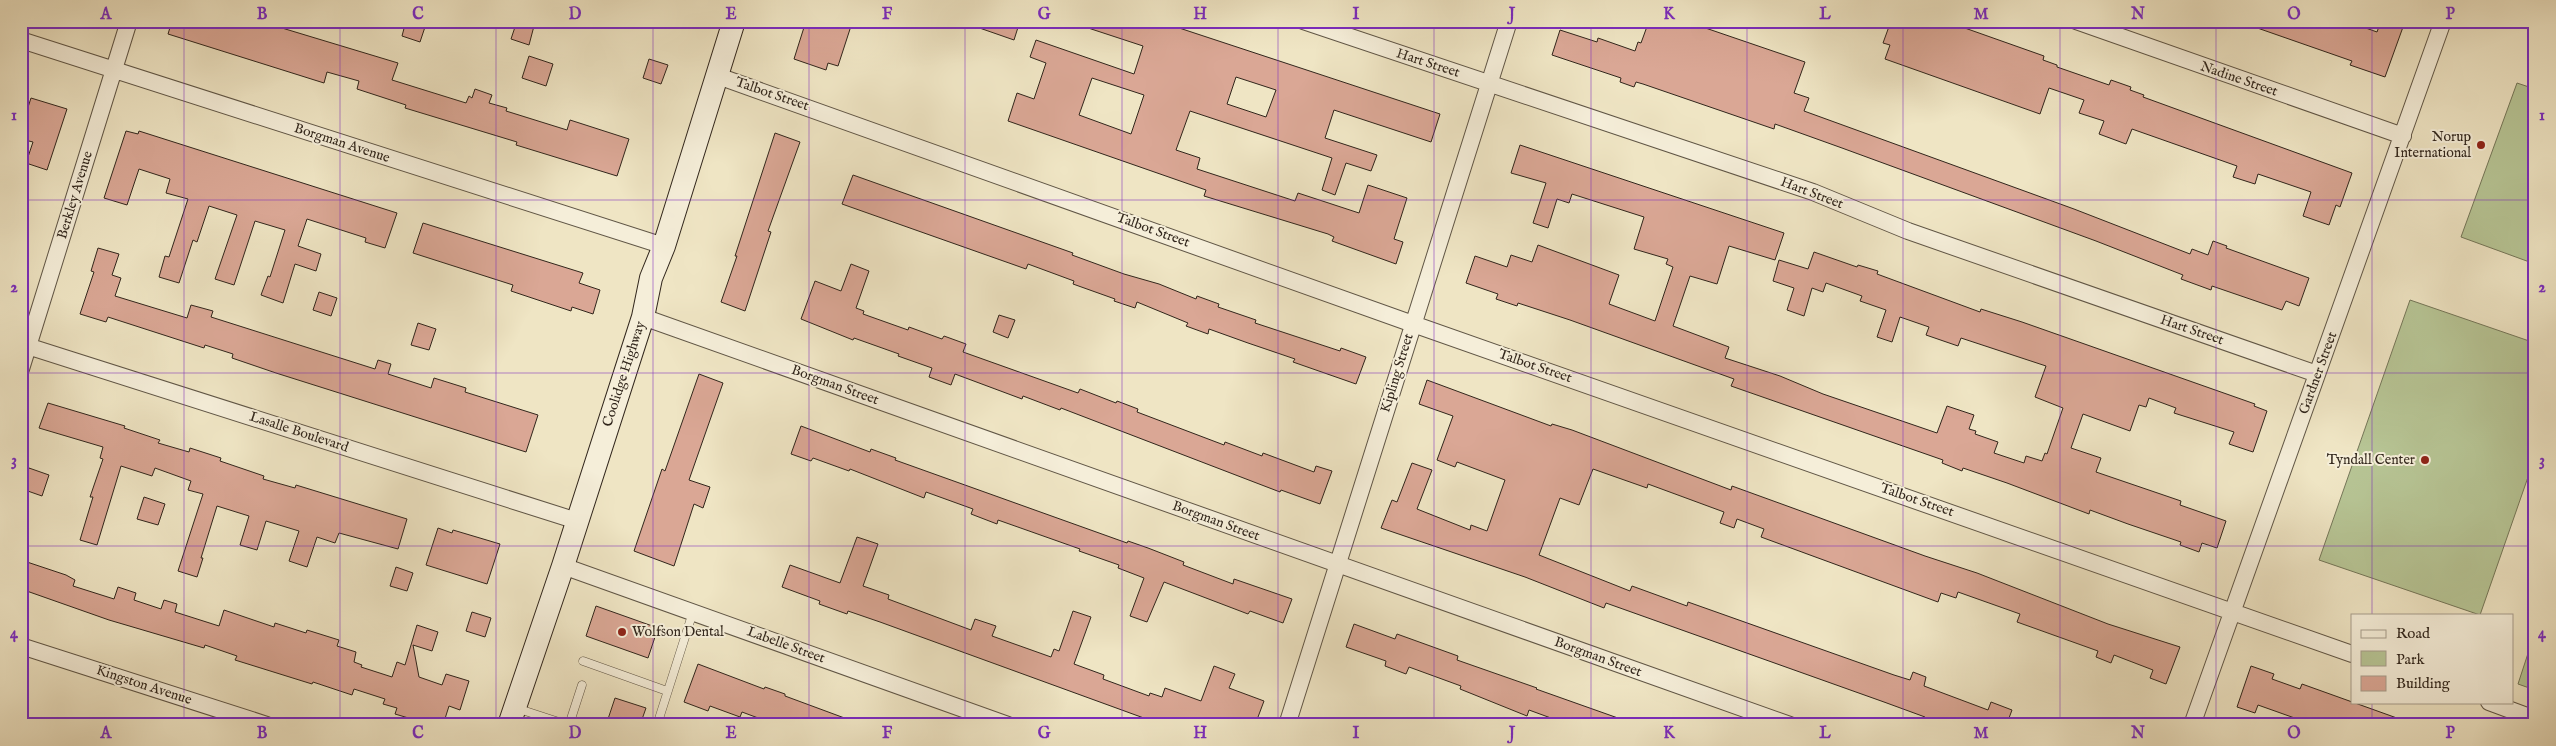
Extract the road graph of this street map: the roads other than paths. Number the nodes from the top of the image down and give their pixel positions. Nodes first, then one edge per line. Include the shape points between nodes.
1 (129, 21) edge
2 (734, 21) edge
3 (1303, 21) edge
4 (1509, 21) edge
5 (2076, 21) edge
6 (2443, 21) edge
7 (21, 40) edge
8 (114, 70) junction
9 (718, 76) junction
10 (1489, 84) junction
11 (2403, 136) junction
12 (664, 246) junction
13 (643, 317) junction
14 (1413, 324) junction
15 (25, 345) edge
16 (21, 369) edge
17 (2317, 374) junction
18 (577, 520) junction
19 (1338, 564) junction
20 (563, 566) junction
21 (693, 611) junction
22 (2233, 612) junction
23 (21, 646) edge
24 (2351, 654) edge
25 (583, 661) dead end
26 (582, 685) dead end
27 (667, 691) junction
28 (2494, 704) edge
29 (511, 716) edge
30 (2535, 719) edge
31 (267, 725) edge
32 (568, 725) edge
33 (657, 725) edge
34 (1008, 725) edge
35 (1287, 725) edge
36 (1790, 725) edge
37 (2192, 725) edge

1 - 8 street, Berkley Avenue
2 - 9 main road, Coolidge Highway
3 - 10 street, Hart Street
4 - 10 street, Kipling Street
5 - 11 street, Nadine Street
6 - 11 street, Gardner Street
7 - 8 street, Borgman Avenue
8 - 12 street, Borgman Avenue
8 - 15 street, Berkley Avenue
9 - 12 main road, Coolidge Highway
9 - 14 street, Talbot Street
10 - 14 street, Kipling Street
10 - 17 street, Hart Street via 1813,192 1908,231
11 - 17 street, Gardner Street
12 - 13 main road, Coolidge Highway via 651,278
13 - 18 main road, Coolidge Highway
13 - 19 street, Borgman Street
14 - 19 street, Kipling Street
14 - 22 street, Talbot Street
15 - 16 street, Berkley Avenue
15 - 18 street, Lasalle Boulevard
17 - 22 street, Gardner Street
18 - 20 main road, Coolidge Highway
19 - 35 street, Kipling Street
19 - 36 street, Borgman Street
20 - 21 street, Labelle Street
20 - 29 main road, Coolidge Highway
21 - 27 lane
21 - 34 street, Labelle Street
22 - 24 street, Talbot Street
22 - 37 street, Gardner Street
23 - 31 street, Kingston Avenue
25 - 27 lane
26 - 32 lane
27 - 33 lane
28 - 30 street
29 - 32 lane

